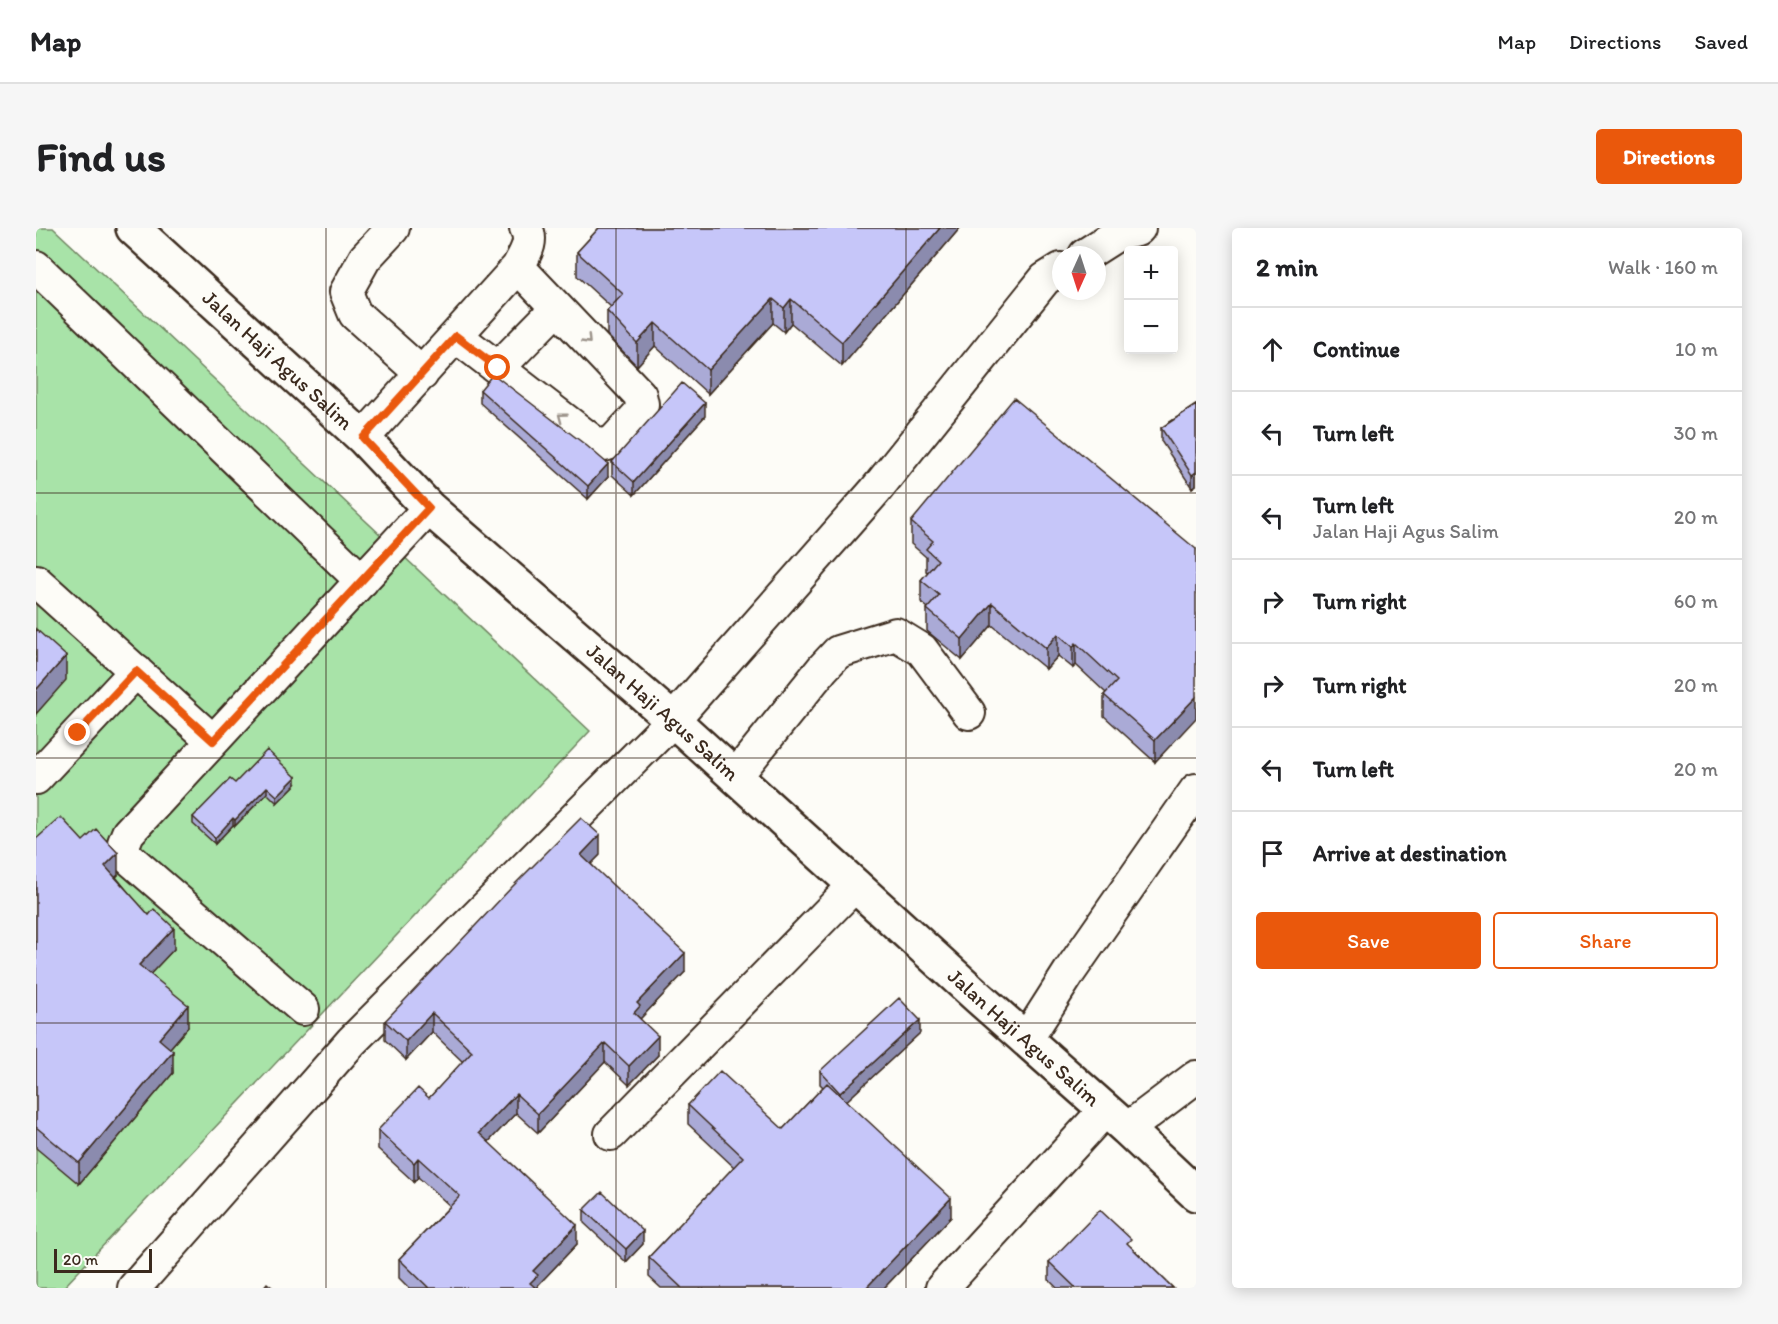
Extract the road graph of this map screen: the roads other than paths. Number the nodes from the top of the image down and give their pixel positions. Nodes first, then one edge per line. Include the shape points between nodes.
1 (133, 228) edge
2 (393, 228) edge
3 (526, 228) edge
4 (1124, 230) edge
5 (1098, 246) edge
6 (36, 267) edge
7 (518, 267) junction
8 (1052, 275) edge
9 (556, 308) junction
10 (456, 336) junction
11 (498, 368) junction
12 (422, 374) junction
13 (363, 438) junction
14 (429, 508) junction
15 (36, 581) edge
16 (362, 581) junction
17 (136, 671) junction
18 (969, 713) dead end
19 (673, 720) junction
20 (213, 741) junction
21 (735, 777) junction
22 (36, 778) edge
23 (1196, 790) edge
24 (855, 885) junction
25 (303, 1009) dead end
26 (1026, 1041) junction
27 (1196, 1077) edge
28 (1116, 1119) junction
29 (611, 1134) dead end
30 (1196, 1194) edge
31 (134, 1288) edge
32 (942, 1288) edge

1 - 13 main road, Jalan Haji Agus Salim
2 - 12 street via 365,258 346,292 355,314
3 - 7 street via 528,248
4 - 5 street
6 - 16 street
7 - 9 street
7 - 10 street
8 - 19 street via 875,491
9 - 11 street
9 -> 11 street via 640,395 640,413 613,442 596,444
10 - 11 street
10 - 12 street
12 - 13 street
13 - 14 main road, Jalan Haji Agus Salim
14 - 16 street
14 - 19 main road, Jalan Haji Agus Salim
15 - 17 street
16 - 20 street
17 - 20 street
17 - 22 street
18 - 21 street via 922,650 896,634 838,652
19 - 21 main road, Jalan Haji Agus Salim
19 - 31 street via 352,1041
20 - 25 street via 128,833 124,854
21 - 24 main road, Jalan Haji Agus Salim
23 - 26 street
24 - 26 main road, Jalan Haji Agus Salim
24 - 29 street
26 - 28 main road, Jalan Haji Agus Salim
27 - 28 street
28 - 30 main road, Jalan Haji Agus Salim
28 - 32 street

